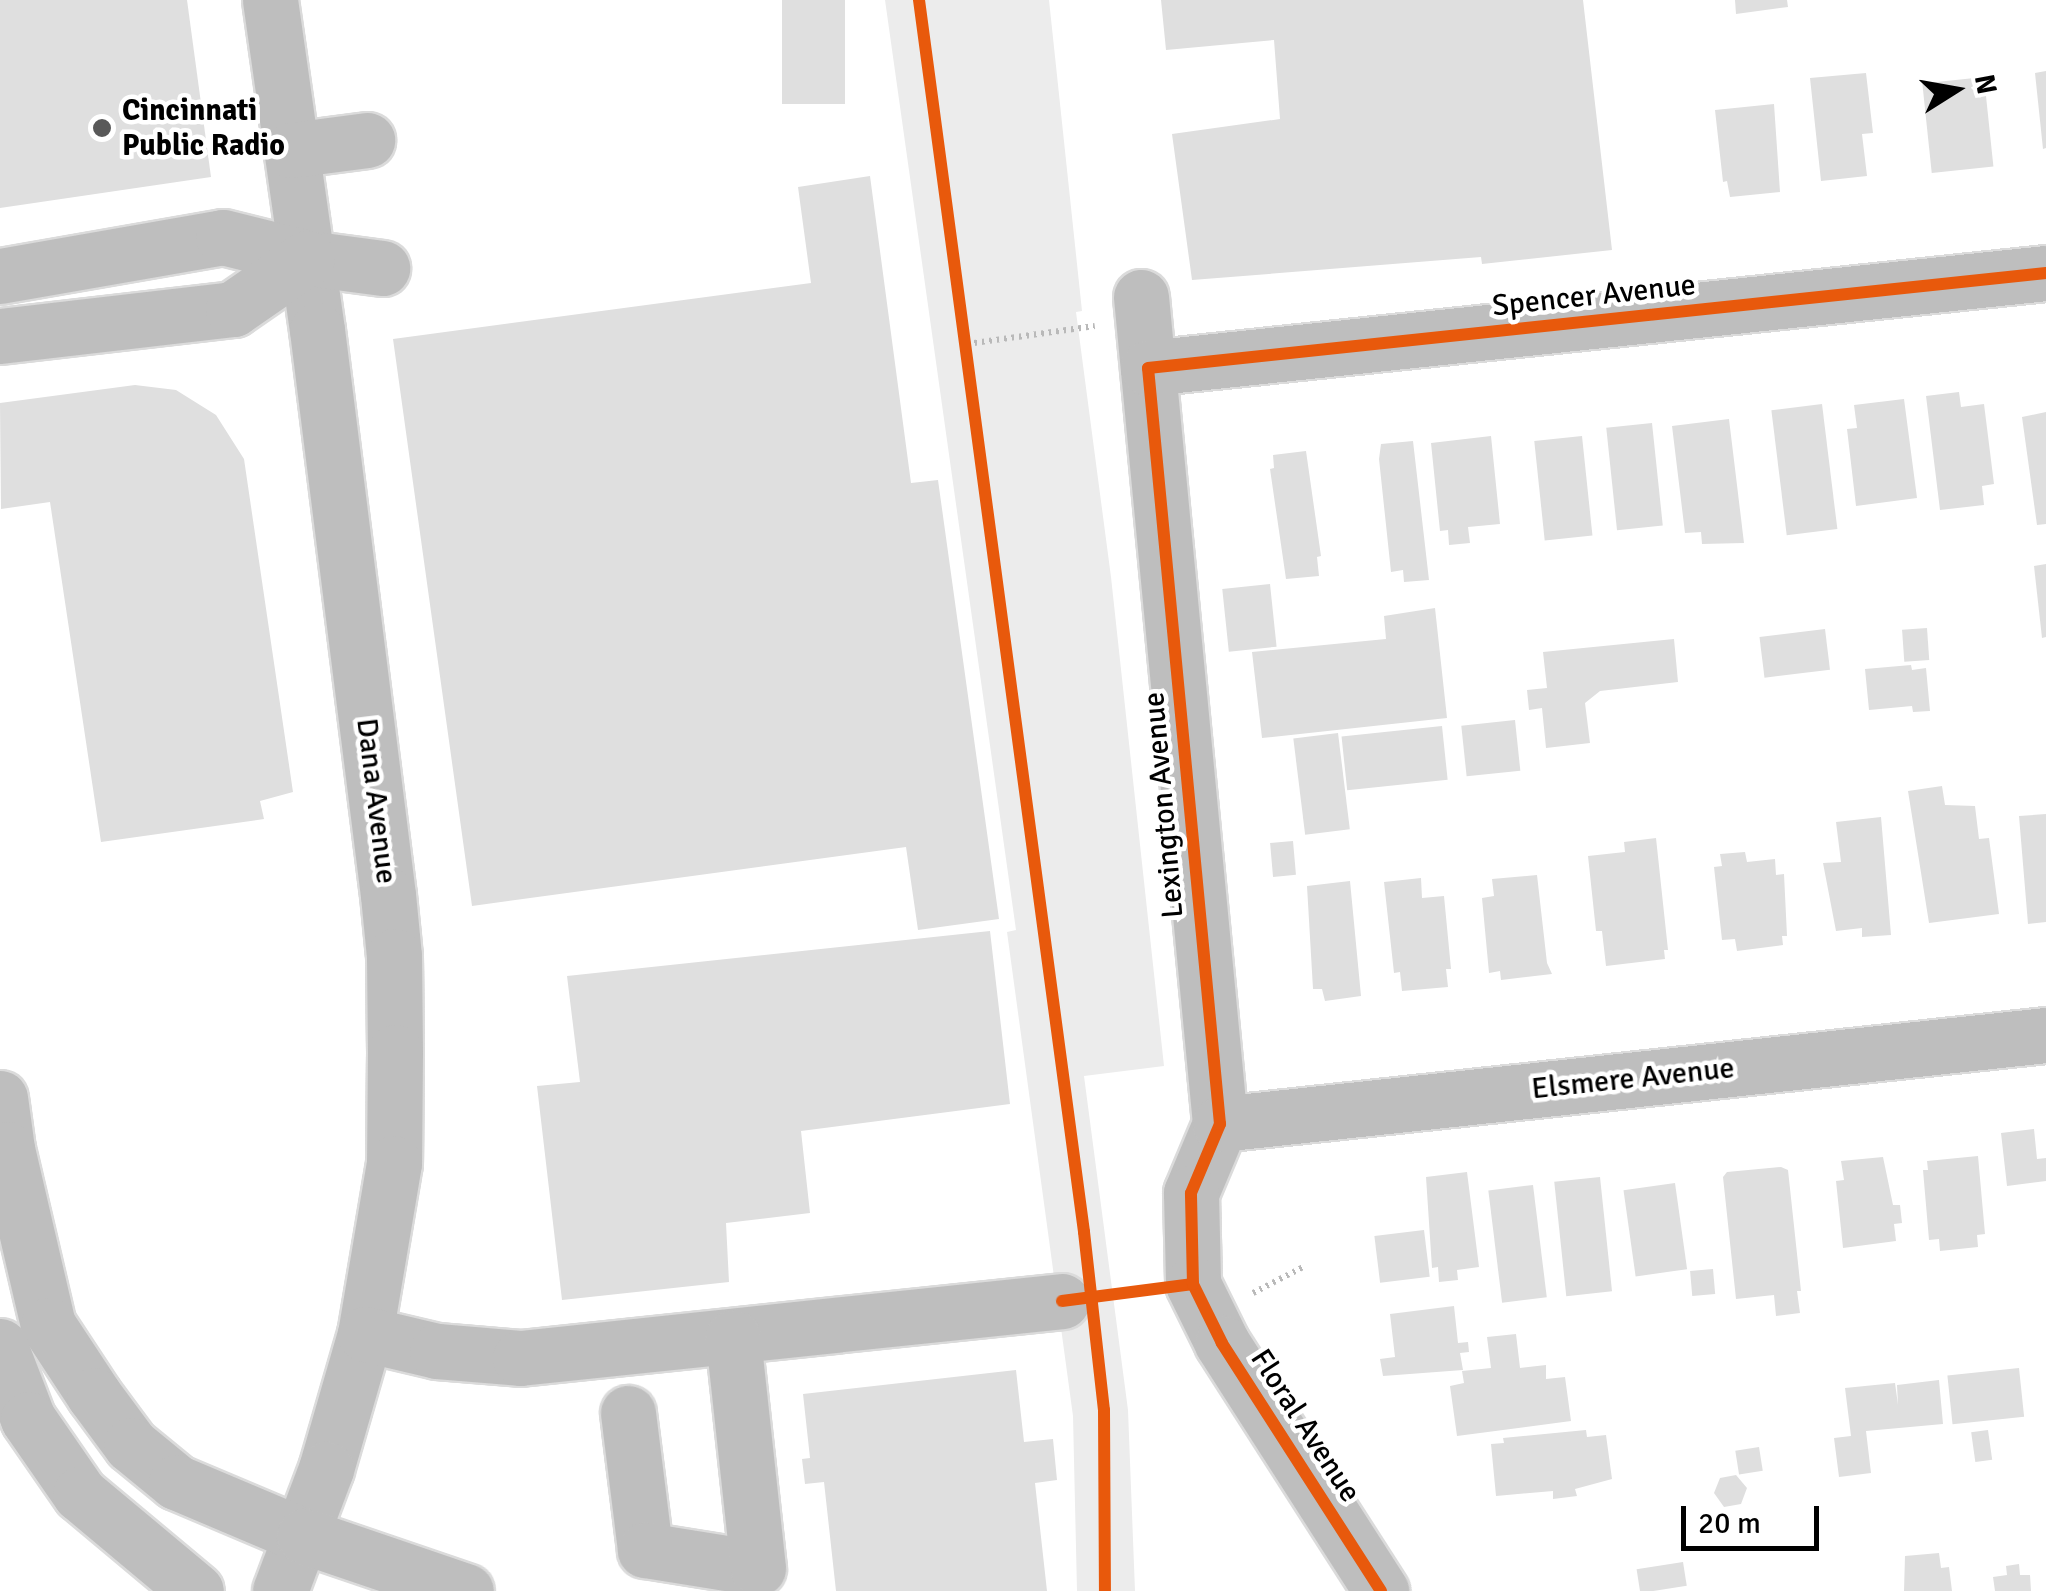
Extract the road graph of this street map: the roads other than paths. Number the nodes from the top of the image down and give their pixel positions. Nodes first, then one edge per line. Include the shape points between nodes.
1 (270, 0) edge
2 (367, 140) dead end
3 (291, 150) junction
4 (306, 258) junction
5 (382, 268) dead end
6 (2046, 273) edge
7 (0, 276) edge
8 (1143, 328) joint
9 (0, 336) edge
10 (2046, 1034) edge
11 (0, 1098) edge
12 (1220, 1124) junction
13 (1189, 1232) joint
14 (1062, 1301) dead end
15 (364, 1334) junction
16 (733, 1337) junction
17 (0, 1346) edge
18 (628, 1413) dead end
19 (304, 1536) junction
20 (763, 1579) edge
21 (196, 1591) edge
22 (280, 1591) edge
23 (466, 1591) edge
24 (1381, 1591) edge

1 - 3 main road, Dana Avenue
2 - 3 main road
3 - 4 main road, Dana Avenue
4 - 5 main road
4 - 7 main road via 222,237
4 - 9 main road via 234,309
4 - 15 main road, Dana Avenue via 394,956 394,1163
6 - 8 main road, Spencer Avenue
8 - 12 main road, Lexington Avenue
10 - 12 main road, Elsmere Avenue
11 - 19 main road via 48,1325 94,1395 131,1445 176,1482
12 - 13 main road, Lexington Avenue via 1190,1194
13 - 24 main road, Floral Avenue via 1193,1284 1222,1343
14 - 16 main road
15 - 16 main road via 438,1351 520,1358
15 - 19 main road, Dana Avenue
16 - 20 main road
17 - 21 main road via 28,1419 80,1494
18 - 20 main road via 644,1550
19 - 22 main road, Dana Avenue
19 - 23 main road

